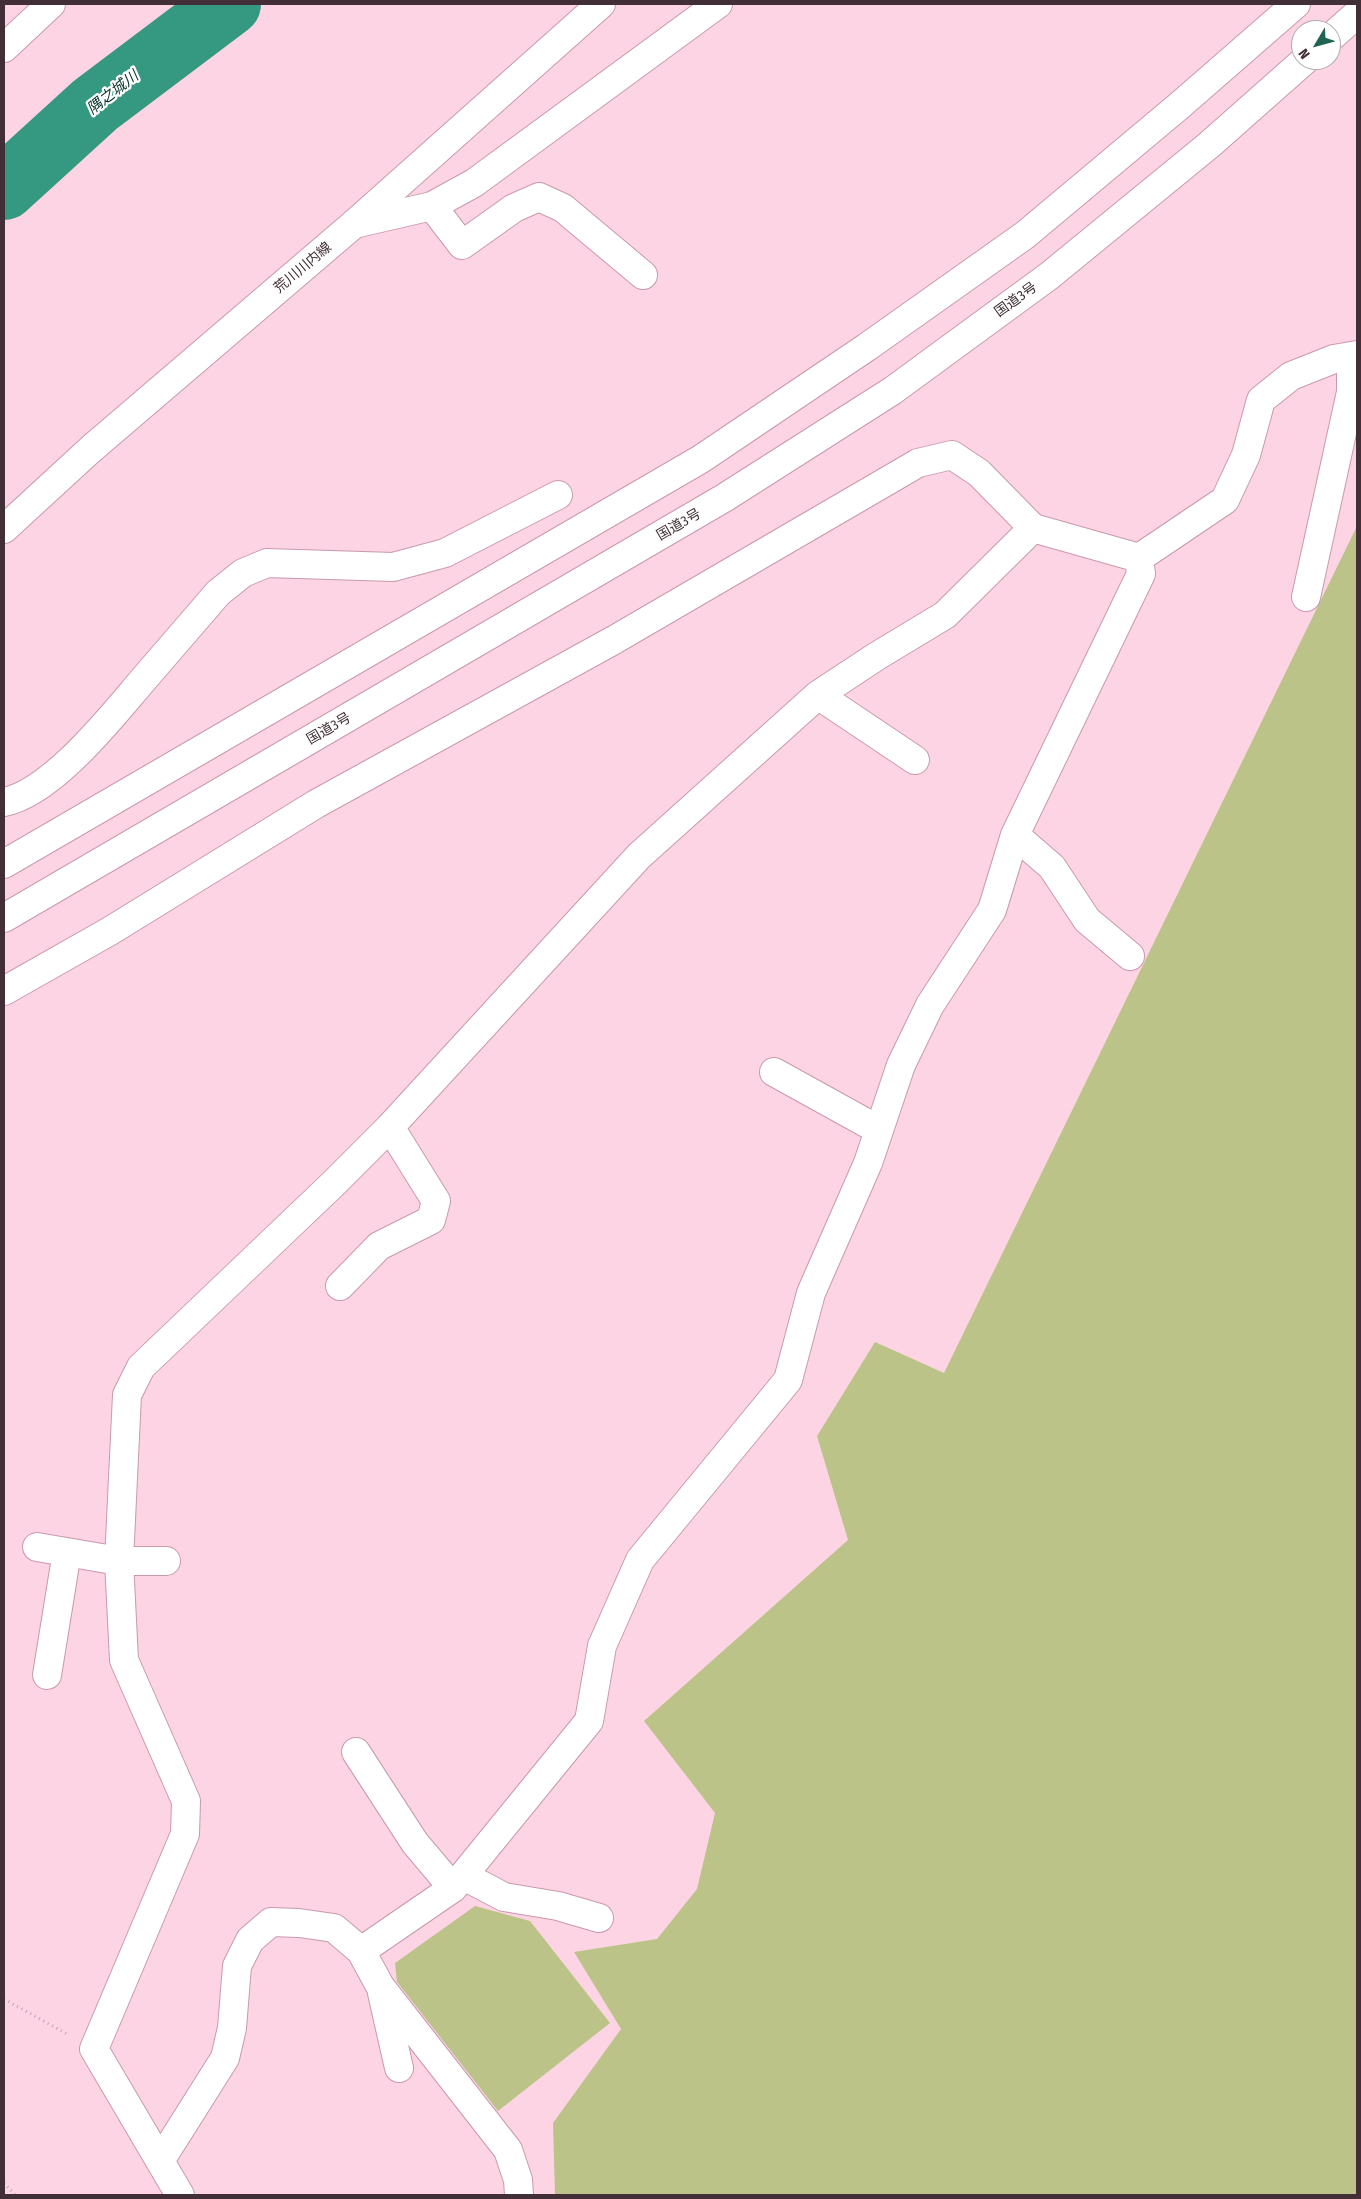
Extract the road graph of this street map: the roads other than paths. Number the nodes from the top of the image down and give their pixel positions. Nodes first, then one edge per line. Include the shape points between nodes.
1 (51, 4) edge
2 (601, 4) edge
3 (718, 4) edge
4 (1296, 4) edge
5 (1357, 14) edge
6 (1341, 28) edge
7 (4, 48) edge
8 (1294, 70) edge
9 (432, 206) junction
10 (354, 224) junction
11 (642, 275) dead end
12 (1354, 356) edge
13 (558, 495) dead end
14 (1033, 528) junction
15 (4, 529) edge
16 (1140, 558) junction
17 (1306, 597) dead end
18 (818, 695) junction
19 (915, 760) dead end
20 (4, 802) edge
21 (1015, 835) junction
22 (4, 864) edge
23 (4, 918) edge
24 (1130, 956) dead end
25 (4, 991) edge
26 (774, 1072) dead end
27 (390, 1127) junction
28 (879, 1130) junction
29 (340, 1286) dead end
30 (37, 1547) dead end
31 (67, 1552) junction
32 (119, 1560) junction
33 (166, 1561) dead end
34 (47, 1674) dead end
35 (356, 1752) dead end
36 (458, 1882) junction
37 (599, 1918) dead end
38 (361, 1952) junction
39 (380, 1986) junction
40 (399, 2068) dead end
41 (160, 2161) junction
42 (180, 2195) edge
43 (519, 2195) edge

1 - 7 main road
2 - 10 main road, 荒川川内線
3 - 9 main road via 474,183
4 - 22 main road via 1025,234 867,348 709,453
5 - 6 main road
8 - 23 main road, 国道3号 via 1209,145 1049,276 892,391 724,498
9 - 10 main road
9 - 11 main road via 462,245 514,208 539,197 563,208
10 - 15 main road, 荒川川内線 via 91,449
12 - 16 main road via 1334,359 1291,376 1261,400 1246,455 1225,500
12 - 17 main road via 1351,392
13 - 20 main road via 445,553 393,567 267,563 243,573 218,593 85,747 42,783
14 - 16 main road
14 - 18 main road via 945,615
14 - 25 main road via 979,473 952,456 918,463 614,640 316,804 110,931
16 - 21 main road via 1141,574
18 - 19 main road
18 - 27 main road via 639,856
21 - 24 main road via 1052,867 1087,920
21 - 28 main road via 992,910 930,1005 901,1065
26 - 28 main road
27 - 29 main road via 436,1201 431,1220 379,1246
27 - 32 main road via 142,1367 127,1395
28 - 36 main road via 868,1164 811,1293 788,1380 640,1560 602,1646 589,1721
30 - 31 main road
31 - 32 main road
31 - 34 main road
32 - 33 main road
32 - 41 main road via 124,1660 186,1801 185,1834 94,2049
35 - 36 main road via 415,1843
36 - 37 main road via 504,1897 558,1906
36 - 38 main road
38 - 39 main road
38 - 41 main road via 334,1928 299,1923 272,1922 250,1940 237,1966 232,2028 225,2058
39 - 40 main road
39 - 43 main road via 508,2150 518,2180
41 - 42 main road

